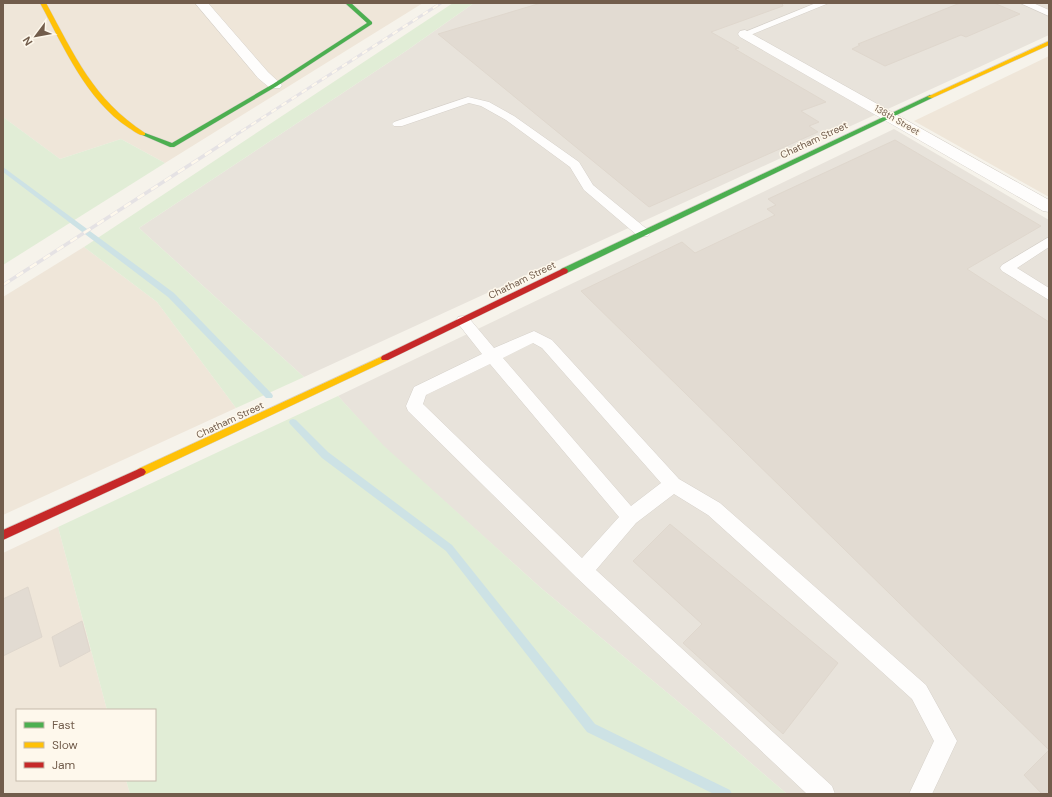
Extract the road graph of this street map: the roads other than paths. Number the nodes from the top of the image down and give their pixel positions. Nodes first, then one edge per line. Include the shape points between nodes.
1 (43, 3) edge
2 (201, 3) edge
3 (348, 3) edge
4 (824, 3) edge
5 (1024, 3) edge
6 (1048, 12) edge
7 (745, 34) joint
8 (1049, 43) edge
9 (275, 85) junction
10 (889, 116) junction
11 (398, 124) dead end
12 (1049, 207) edge
13 (643, 233) junction
14 (1049, 241) edge
15 (1049, 294) edge
16 (463, 321) junction
17 (492, 356) junction
18 (673, 484) junction
19 (630, 517) junction
20 (3, 535) edge
21 (583, 571) junction
22 (824, 794) edge
23 (920, 794) edge

1 - 9 street via 101,104 154,140 172,146
2 - 9 street via 263,75
3 - 9 street via 370,23
4 - 7 lane
5 - 6 lane
7 - 10 street, 138th Street
8 - 10 street, Chatham Street
10 - 12 street, 138th Street
10 - 13 street, Chatham Street
11 - 13 lane via 468,100 485,104 510,118 575,165 588,187
13 - 16 street, Chatham Street
14 - 15 lane via 1007,268
16 - 17 lane
16 - 20 street, Chatham Street via 305,398
17 - 18 lane via 534,336 546,344
17 - 19 lane
17 - 21 lane via 420,391 414,406
18 - 19 lane
18 - 23 lane via 714,509 920,692 946,741
19 - 21 lane
21 - 22 lane

